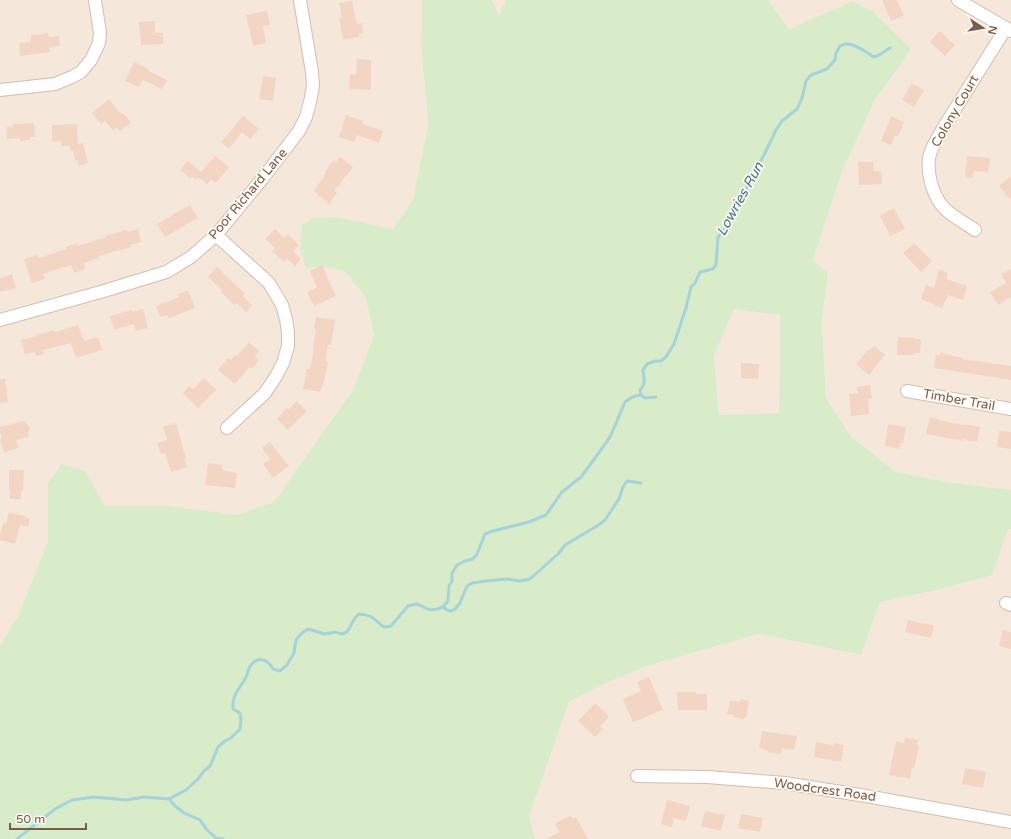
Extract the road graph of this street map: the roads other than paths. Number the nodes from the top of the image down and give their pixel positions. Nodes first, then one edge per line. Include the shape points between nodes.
1 (95, 0) edge
2 (300, 0) edge
3 (958, 0) edge
4 (1008, 29) edge
5 (0, 90) edge
6 (975, 230) dead end
7 (216, 234) junction
8 (0, 320) edge
9 (907, 391) dead end
10 (1011, 409) edge
11 (227, 428) dead end
12 (637, 776) dead end
13 (1011, 822) edge

1 - 5 street via 99,43 92,60 81,72 55,84
2 - 7 street, Poor Richard Lane via 313,86 306,117 299,131 263,178
3 - 4 street
4 - 6 street, Colony Court via 933,144 929,158 929,172 936,196 944,208
7 - 8 street, Poor Richard Lane via 191,257 166,272
7 - 11 street via 269,283 282,305 288,332 288,346 275,378 265,393
9 - 10 street, Timber Trail
12 - 13 street, Woodcrest Road via 707,777 785,783

